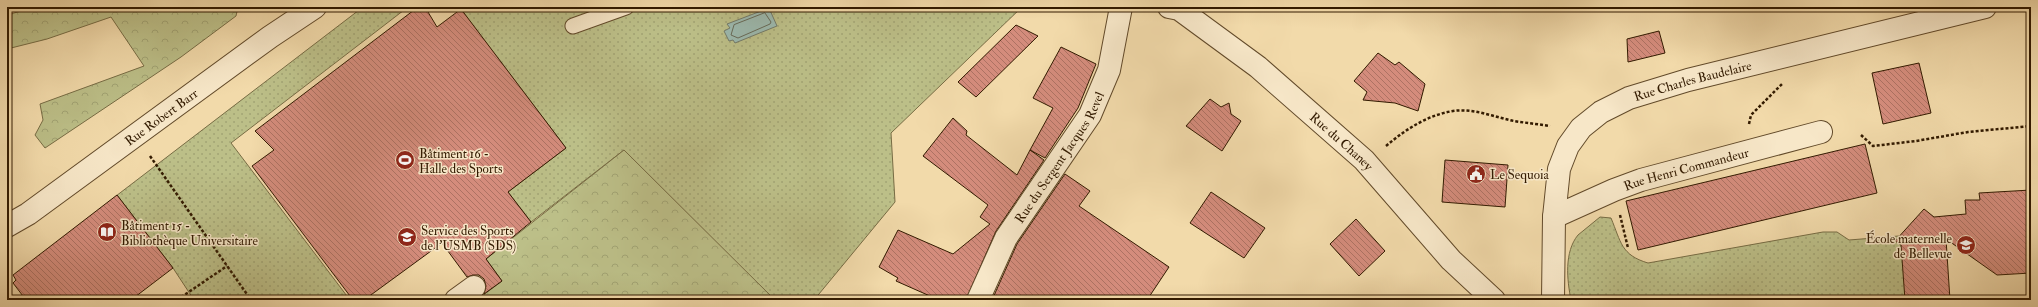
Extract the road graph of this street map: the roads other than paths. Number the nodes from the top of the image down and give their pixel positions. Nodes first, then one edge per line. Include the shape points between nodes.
1 (315, 7) edge
2 (626, 7) edge
3 (1121, 7) edge
4 (1985, 7) edge
5 (1176, 8) edge
6 (573, 26) dead end
7 (1821, 132) dead end
8 (1554, 217) junction
9 (7, 226) edge
10 (474, 287) dead end
11 (456, 300) edge
12 (978, 300) edge
13 (1494, 300) edge
14 (1553, 300) edge

1 - 9 street, Rue Robert Barr via 28,214
2 - 6 lane
3 - 12 street, Rue du Sergent Jacques Revel via 1109,70 1090,115 1006,238
4 - 8 street, Rue Charles Baudelaire via 1688,80 1629,98 1601,112 1581,128 1568,146 1559,169
5 - 13 street, Rue du Chaney via 1258,67 1367,163 1451,260
7 - 8 street, Rue Henri Commandeur via 1641,180
8 - 14 street, Rue Charles Baudelaire
10 - 11 street

